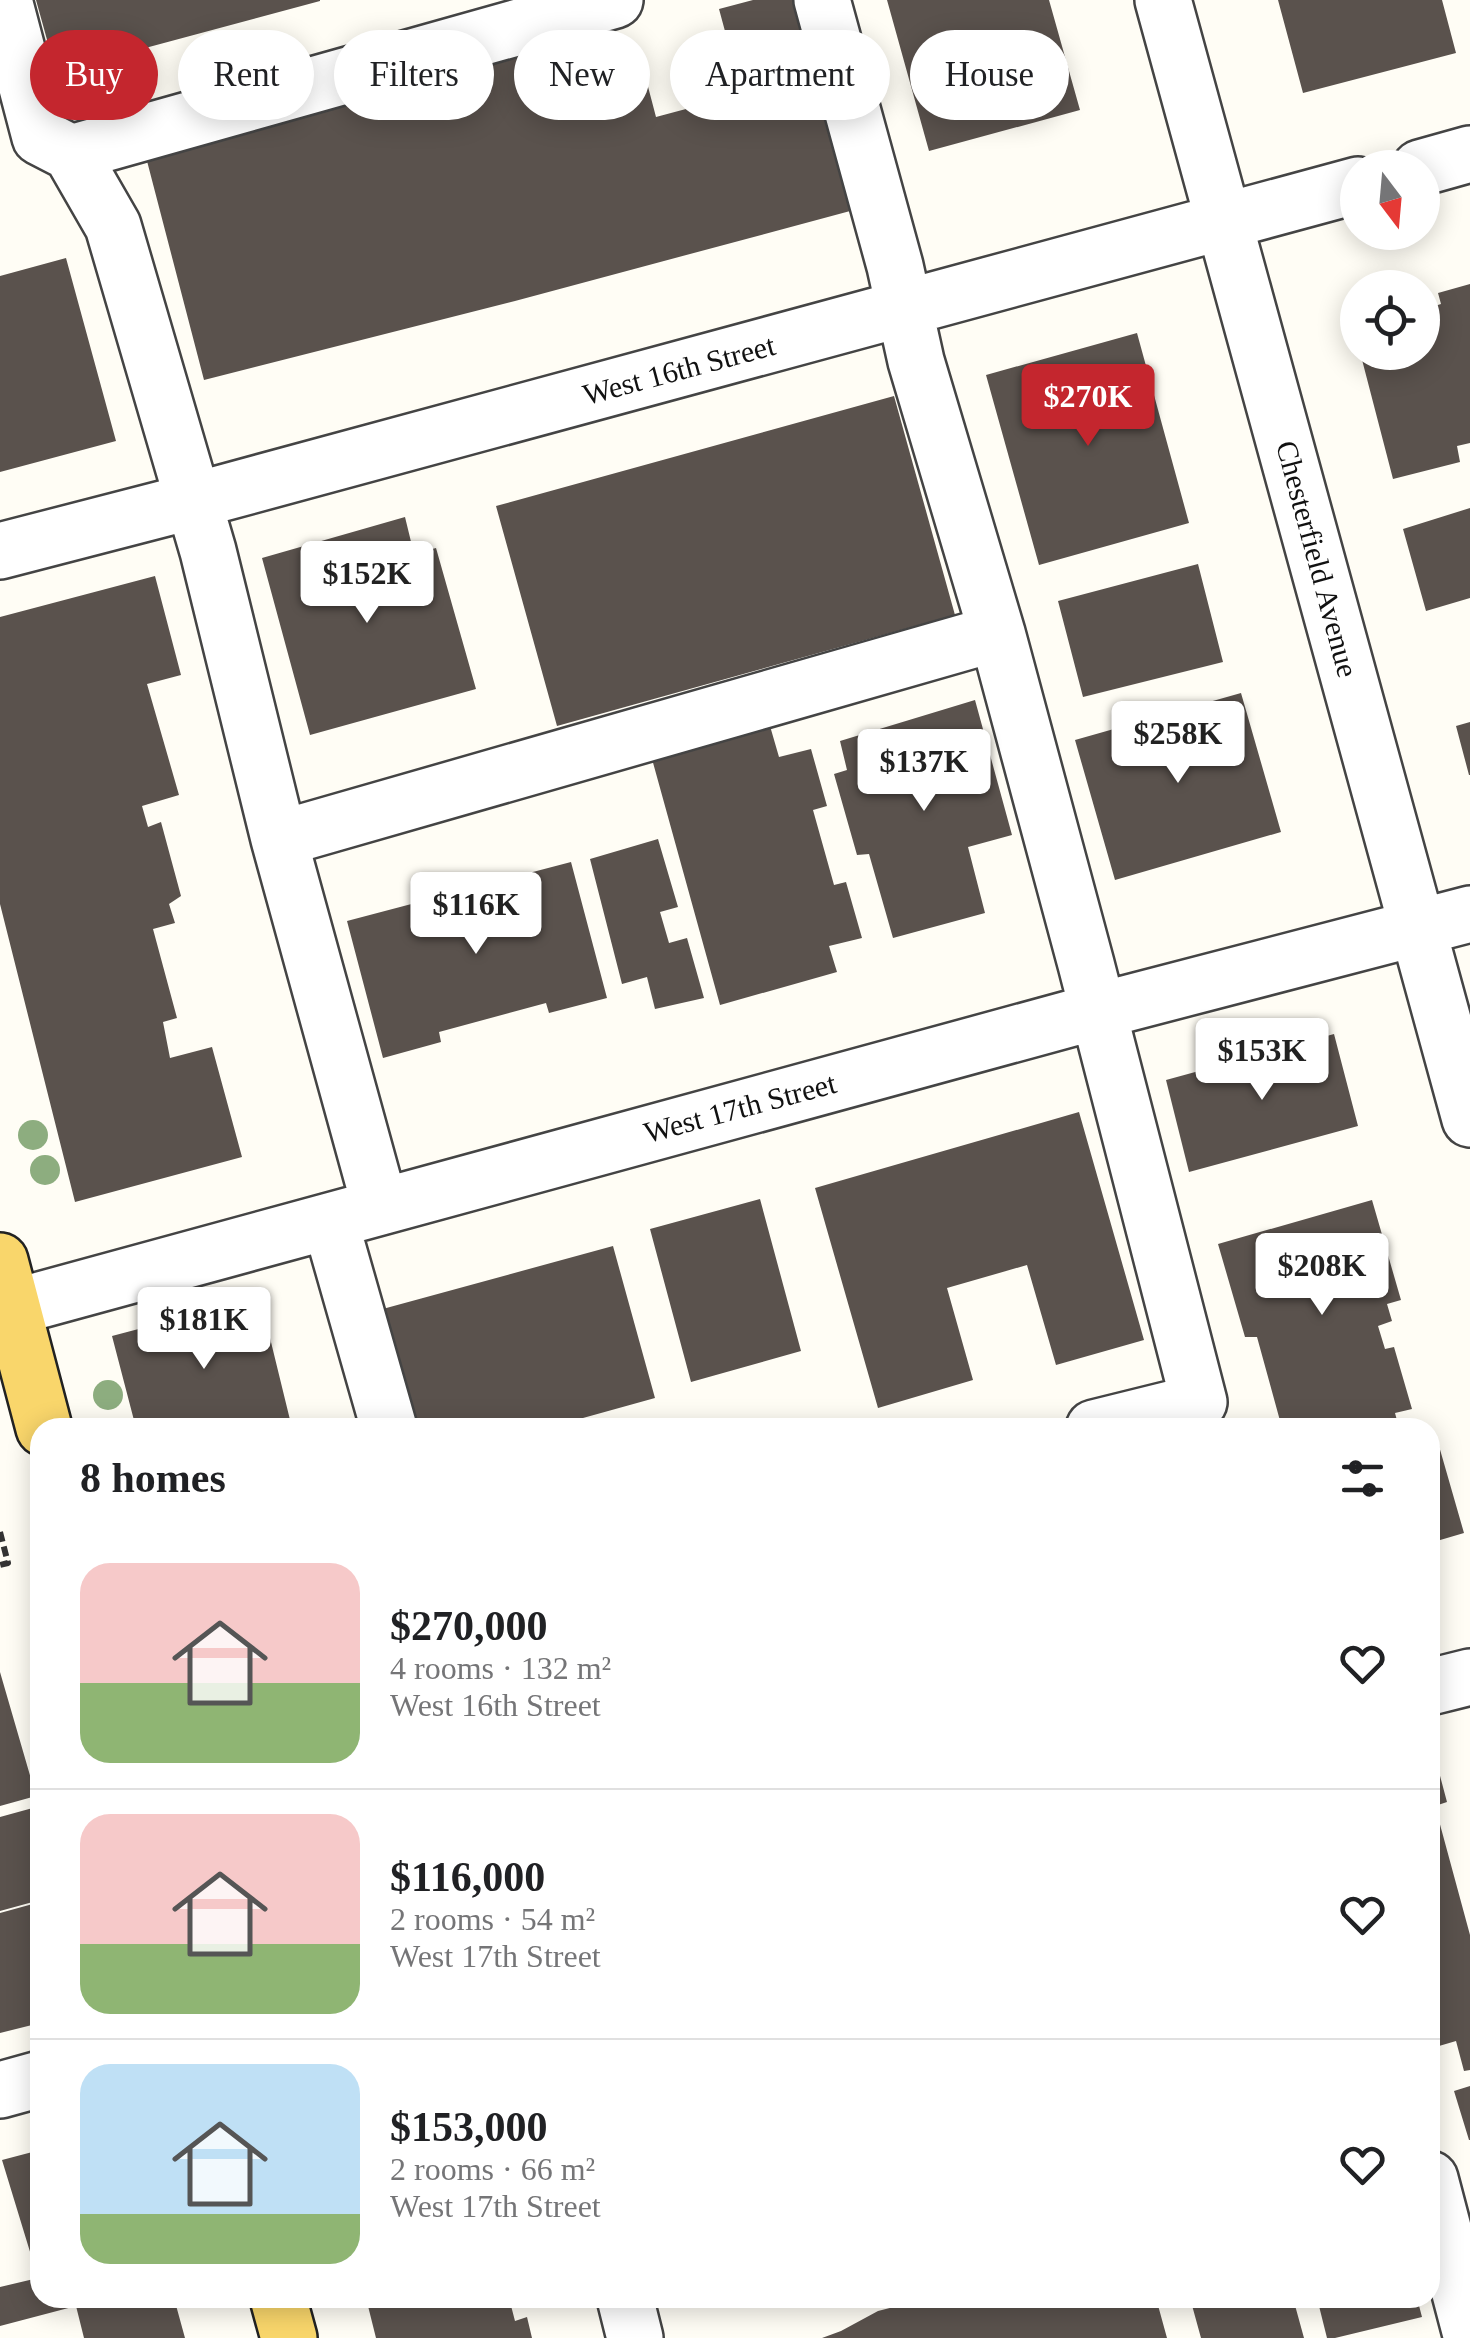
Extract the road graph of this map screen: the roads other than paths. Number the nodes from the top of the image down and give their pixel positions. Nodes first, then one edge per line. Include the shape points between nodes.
1 (4, 0) edge
2 (615, 0) edge
3 (822, 0) edge
4 (1163, 0) edge
5 (71, 153) junction
6 (1470, 154) edge
7 (1440, 162) edge
8 (1340, 189) edge
9 (1224, 221) junction
10 (905, 309) junction
11 (194, 502) junction
12 (0, 551) edge
13 (996, 633) junction
14 (279, 839) junction
15 (1444, 921) edge
16 (1098, 1011) junction
17 (1470, 1119) edge
18 (355, 1214) junction
19 (4, 1293) edge
20 (1203, 1415) edge
21 (41, 1418) edge
22 (387, 1418) edge
23 (1178, 1418) edge
24 (1470, 1677) edge
25 (1440, 1684) edge
26 (30, 2082) edge
27 (0, 2090) edge
28 (1440, 2217) edge
29 (281, 2308) edge
30 (628, 2308) edge
31 (1470, 2331) edge
32 (289, 2338) edge
33 (635, 2338) edge

1 - 5 street via 40,137
2 - 5 street
3 - 10 street
4 - 9 street, Chesterfield Avenue
5 - 11 street via 113,226
6 - 7 street
8 - 9 street, West 16th Street
9 - 10 street, West 16th Street
9 - 15 street, Chesterfield Avenue
10 - 11 street, West 16th Street
10 - 13 street
11 - 12 street, West 16th Street
11 - 14 street
13 - 14 street
13 - 16 street
14 - 18 street
15 - 16 street, West 17th Street
15 - 17 street, Chesterfield Avenue
16 - 18 street, West 17th Street
16 - 20 street
18 - 19 street, West 17th Street
18 - 22 street
19 - 21 main road
20 - 23 street
24 - 25 street
26 - 27 street
28 - 31 street
29 - 32 main road
30 - 33 street

